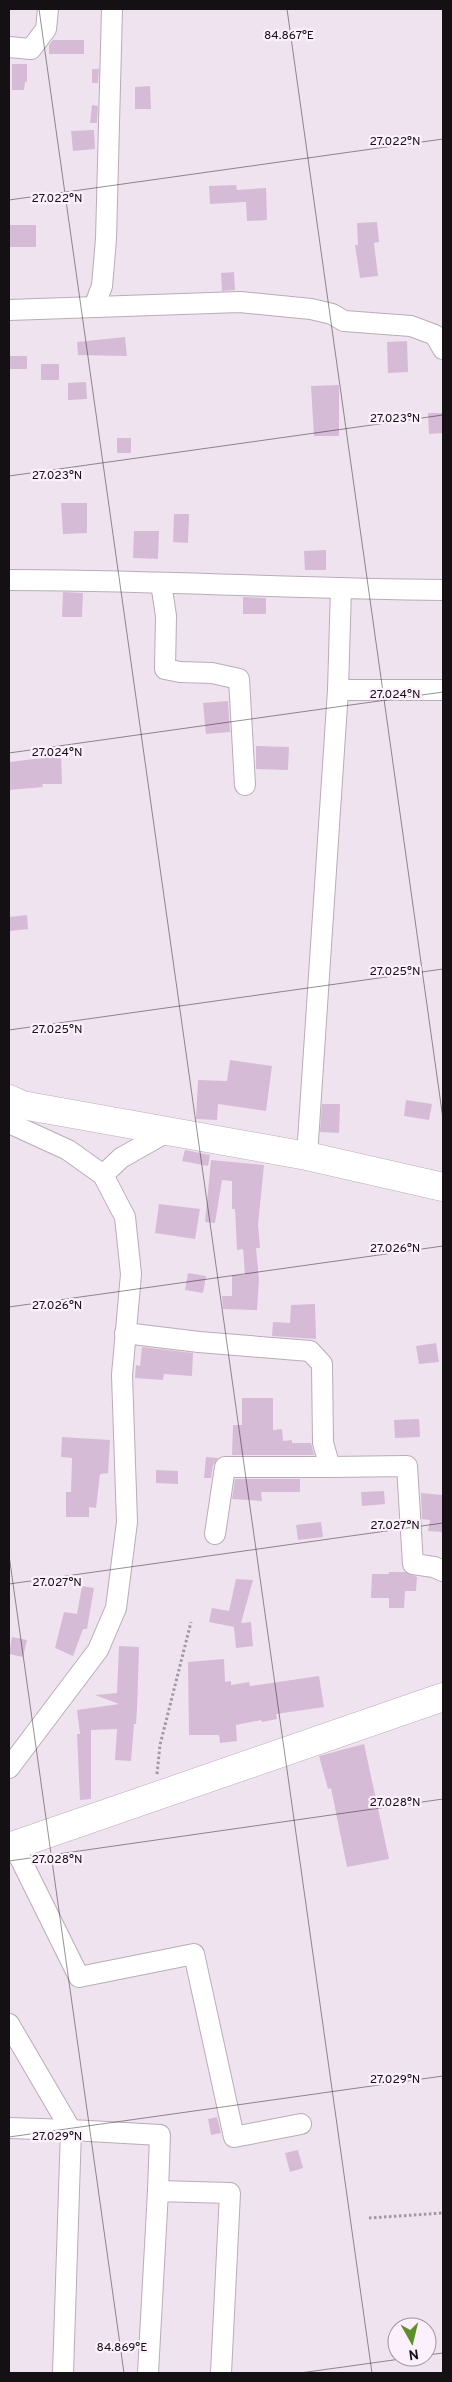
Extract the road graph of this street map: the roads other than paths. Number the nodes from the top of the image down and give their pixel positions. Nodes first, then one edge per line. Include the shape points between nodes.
1 (48, 9) edge
2 (112, 9) edge
3 (9, 47) edge
4 (94, 307) junction
5 (9, 310) edge
6 (443, 349) edge
7 (9, 580) edge
8 (161, 583) junction
9 (341, 588) junction
10 (443, 590) edge
11 (338, 690) junction
12 (443, 690) edge
13 (245, 785) dead end
14 (9, 1099) edge
15 (9, 1123) edge
16 (167, 1132) junction
17 (307, 1156) junction
18 (103, 1175) junction
19 (443, 1187) edge
20 (126, 1333) junction
21 (330, 1467) junction
22 (215, 1534) dead end
23 (443, 1571) edge
24 (443, 1697) edge
25 (9, 1768) edge
26 (10, 1846) edge
27 (9, 2024) edge
28 (301, 2124) dead end
29 (9, 2128) edge
30 (71, 2130) junction
31 (158, 2191) junction
32 (64, 2373) edge
33 (148, 2373) edge
34 (221, 2373) edge

1 - 3 street via 46,29 30,49
2 - 4 street via 106,239 102,286
4 - 5 street
4 - 6 street via 240,302 311,309 344,321 411,326 435,335
7 - 8 street
8 - 9 street
8 - 13 street via 166,616 165,669 239,679
9 - 10 street
9 - 11 street
11 - 12 street
11 - 17 street
14 - 16 main road via 22,1105
15 - 18 street via 68,1150
16 - 17 main road
16 - 18 street via 121,1158
17 - 19 main road
18 - 20 street via 125,1217 131,1274
20 - 21 street via 310,1351 322,1364 323,1443
20 - 25 street via 122,1375 127,1522 116,1608 98,1650
21 - 22 street via 225,1467
21 - 23 street via 407,1466 412,1564
24 - 26 main road
26 - 28 street via 20,1858 79,1978 194,1954 234,2137
27 - 30 street
29 - 30 street
30 - 31 street via 160,2135
30 - 32 street
31 - 33 street
31 - 34 street via 230,2193

